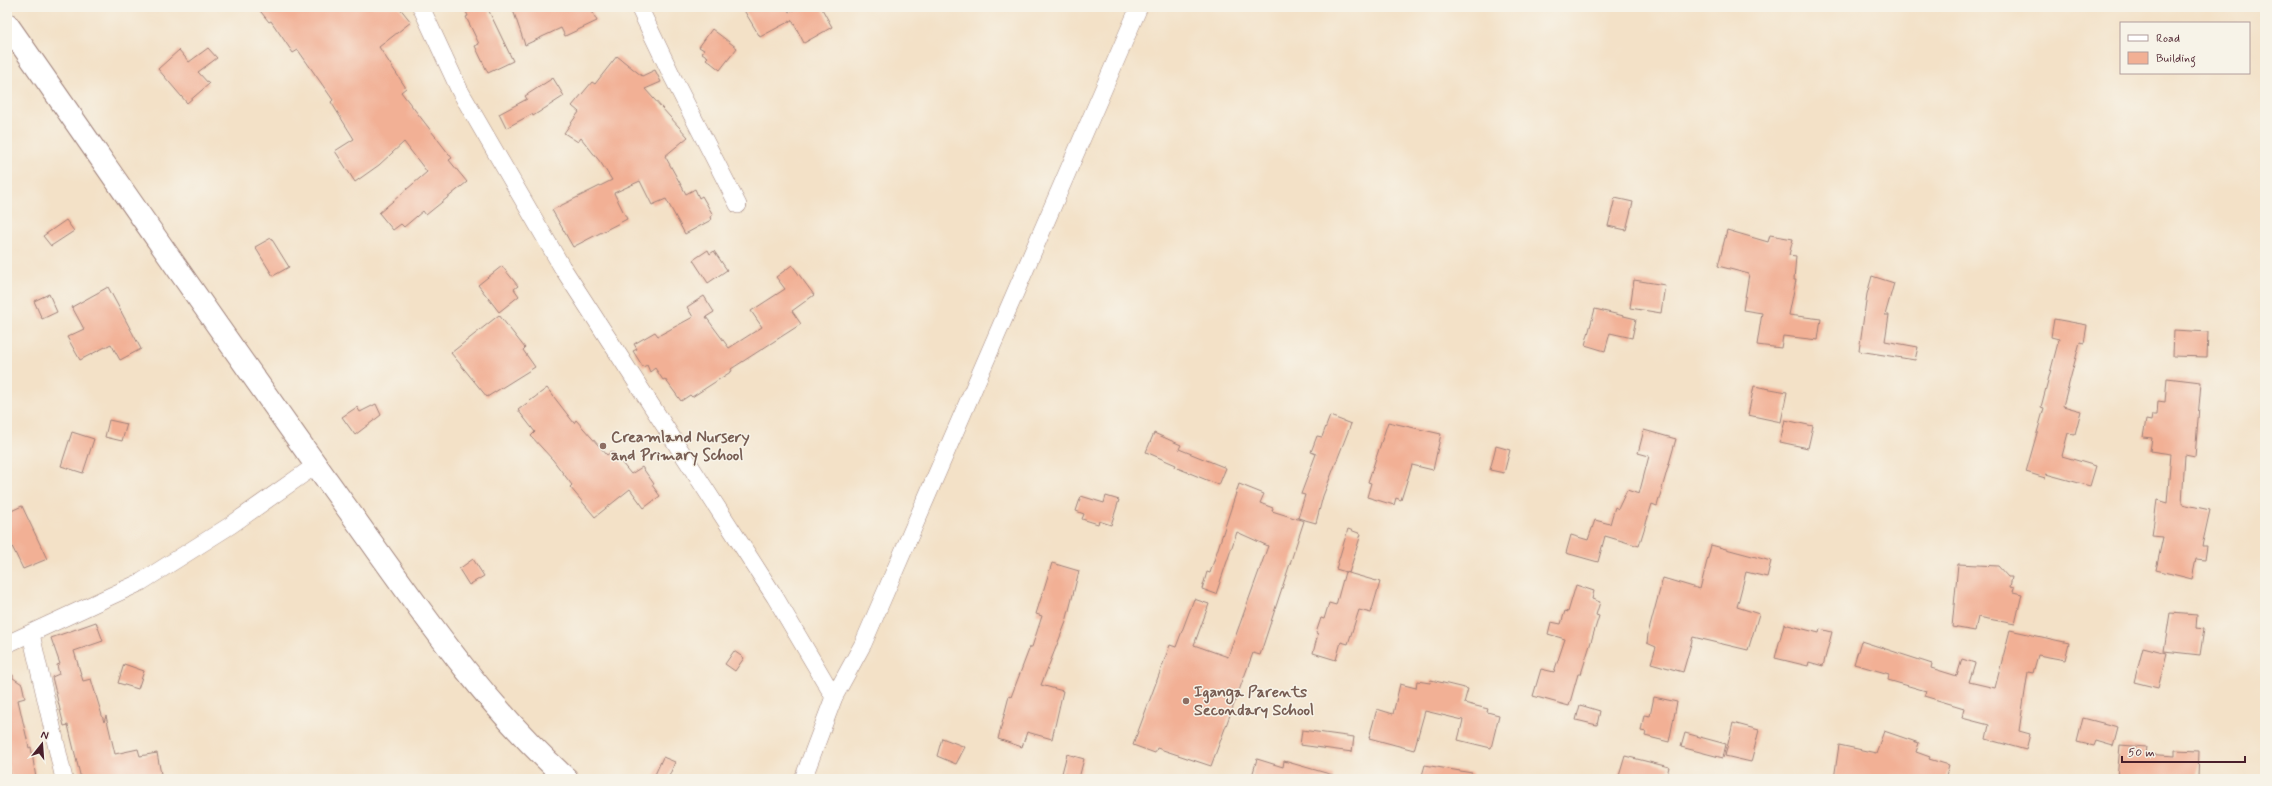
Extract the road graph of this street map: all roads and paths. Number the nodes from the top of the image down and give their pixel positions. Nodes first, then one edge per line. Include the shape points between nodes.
1 (421, 7) edge
2 (639, 7) edge
3 (1139, 7) edge
4 (7, 24) edge
5 (738, 205) dead end
6 (316, 465) junction
7 (31, 634) junction
8 (7, 644) edge
9 (834, 696) junction
10 (64, 779) edge
11 (568, 779) edge
12 (803, 779) edge

1 - 9 street via 460,91 562,267 775,597
2 - 5 street
3 - 9 street via 863,644
4 - 6 main road
6 - 7 street via 231,526 141,582
6 - 11 main road via 452,652 531,746
7 - 8 street
7 - 10 street
9 - 12 street

